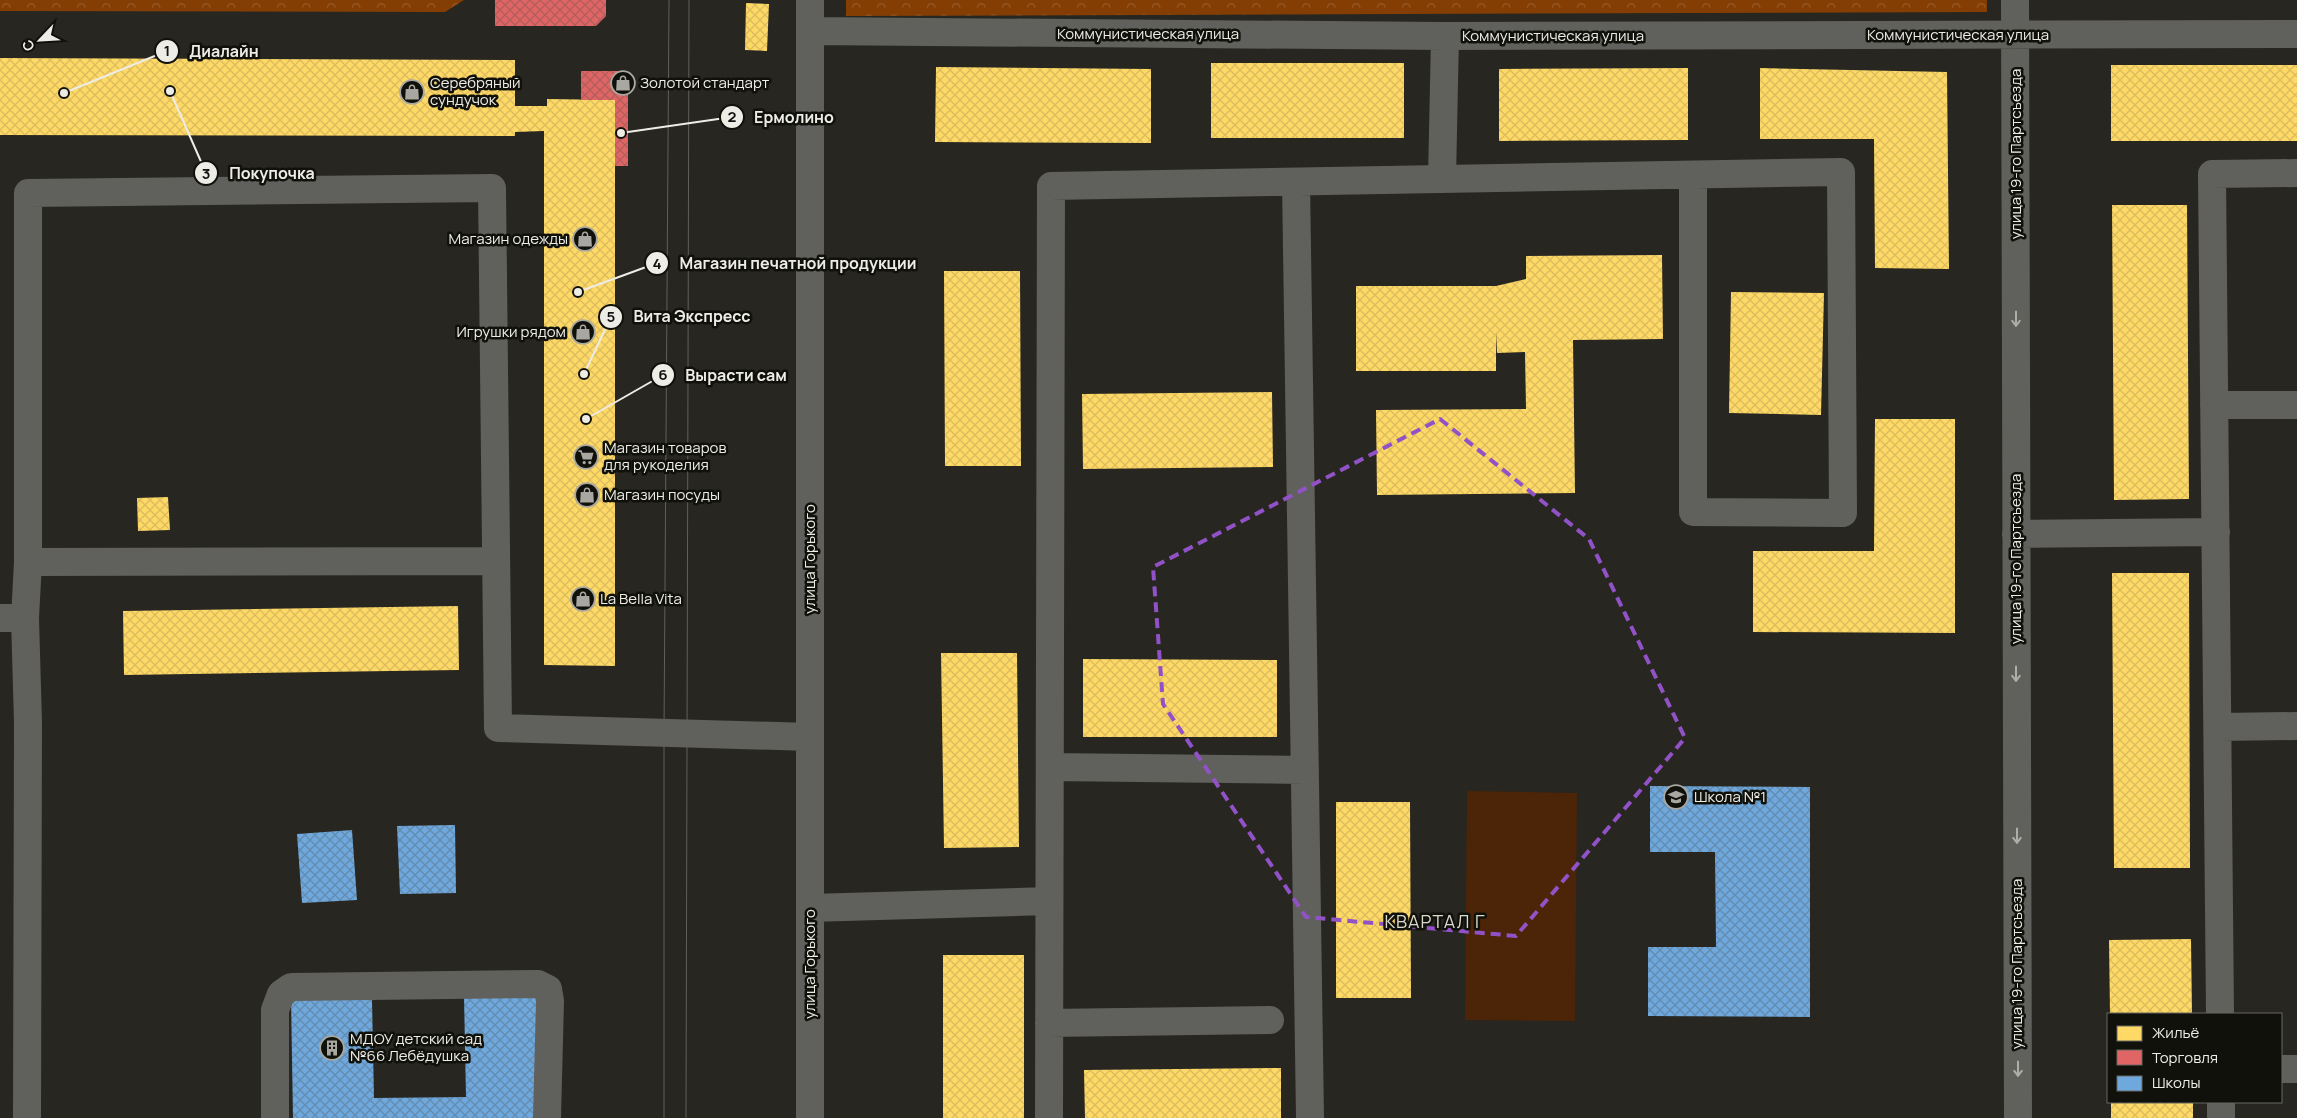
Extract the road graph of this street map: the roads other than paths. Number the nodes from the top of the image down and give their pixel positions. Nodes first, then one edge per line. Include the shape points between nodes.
1 (810, 0) edge
2 (2016, 0) edge
3 (810, 31) junction
4 (2297, 34) edge
5 (2015, 35) junction
6 (1445, 36) junction
7 (2297, 173) edge
8 (1692, 175) junction
9 (1442, 179) junction
10 (1296, 182) junction
11 (2214, 405) junction
12 (2297, 405) edge
13 (2216, 532) junction
14 (2016, 534) junction
15 (495, 561) junction
16 (28, 562) junction
17 (12, 618) edge
18 (2297, 726) edge
19 (2219, 727) junction
20 (810, 737) junction
21 (1050, 767) junction
22 (1305, 770) junction
23 (1049, 901) junction
24 (810, 908) junction
25 (2220, 1013) edge
26 (1270, 1020) dead end
27 (1049, 1024) junction
28 (2297, 1068) edge
29 (2282, 1069) edge
30 (2221, 1103) edge
31 (27, 1118) edge
32 (275, 1118) edge
33 (547, 1118) edge
34 (810, 1118) edge
35 (1049, 1118) edge
36 (1310, 1118) edge
37 (2018, 1118) edge
38 (2221, 1118) edge

1 - 3 street, улица Горького
2 - 5 street, улица 19-го Партсъезда
3 - 6 street, Коммунистическая улица
3 - 20 street, улица Горького
4 - 5 street, Коммунистическая улица
5 - 6 street, Коммунистическая улица
5 -> 14 street, улица 19-го Партсъезда
6 - 9 street
7 - 11 street via 2212,174
8 - 8 street via 1841,172 1843,513 1693,512
8 - 9 street
9 - 10 street
10 - 21 street via 1051,186
10 - 22 street
11 - 12 street
11 - 13 street
13 - 14 street
13 - 19 street
14 -> 37 street, улица 19-го Партсъезда
15 - 16 street
15 - 16 street via 492,188 482,188 28,193
15 - 20 street via 498,728
16 - 17 street
17 - 31 street via 28,724
18 - 19 street
19 - 25 street
20 - 24 street, улица Горького
21 - 22 street
21 - 23 street
22 - 36 street
23 - 24 street
23 - 27 street
24 - 34 street, улица Горького
26 - 27 street
27 - 35 street
28 - 29 street
30 - 38 street
32 - 33 street via 275,1010 280,994 291,987 538,984 548,989 550,1001

